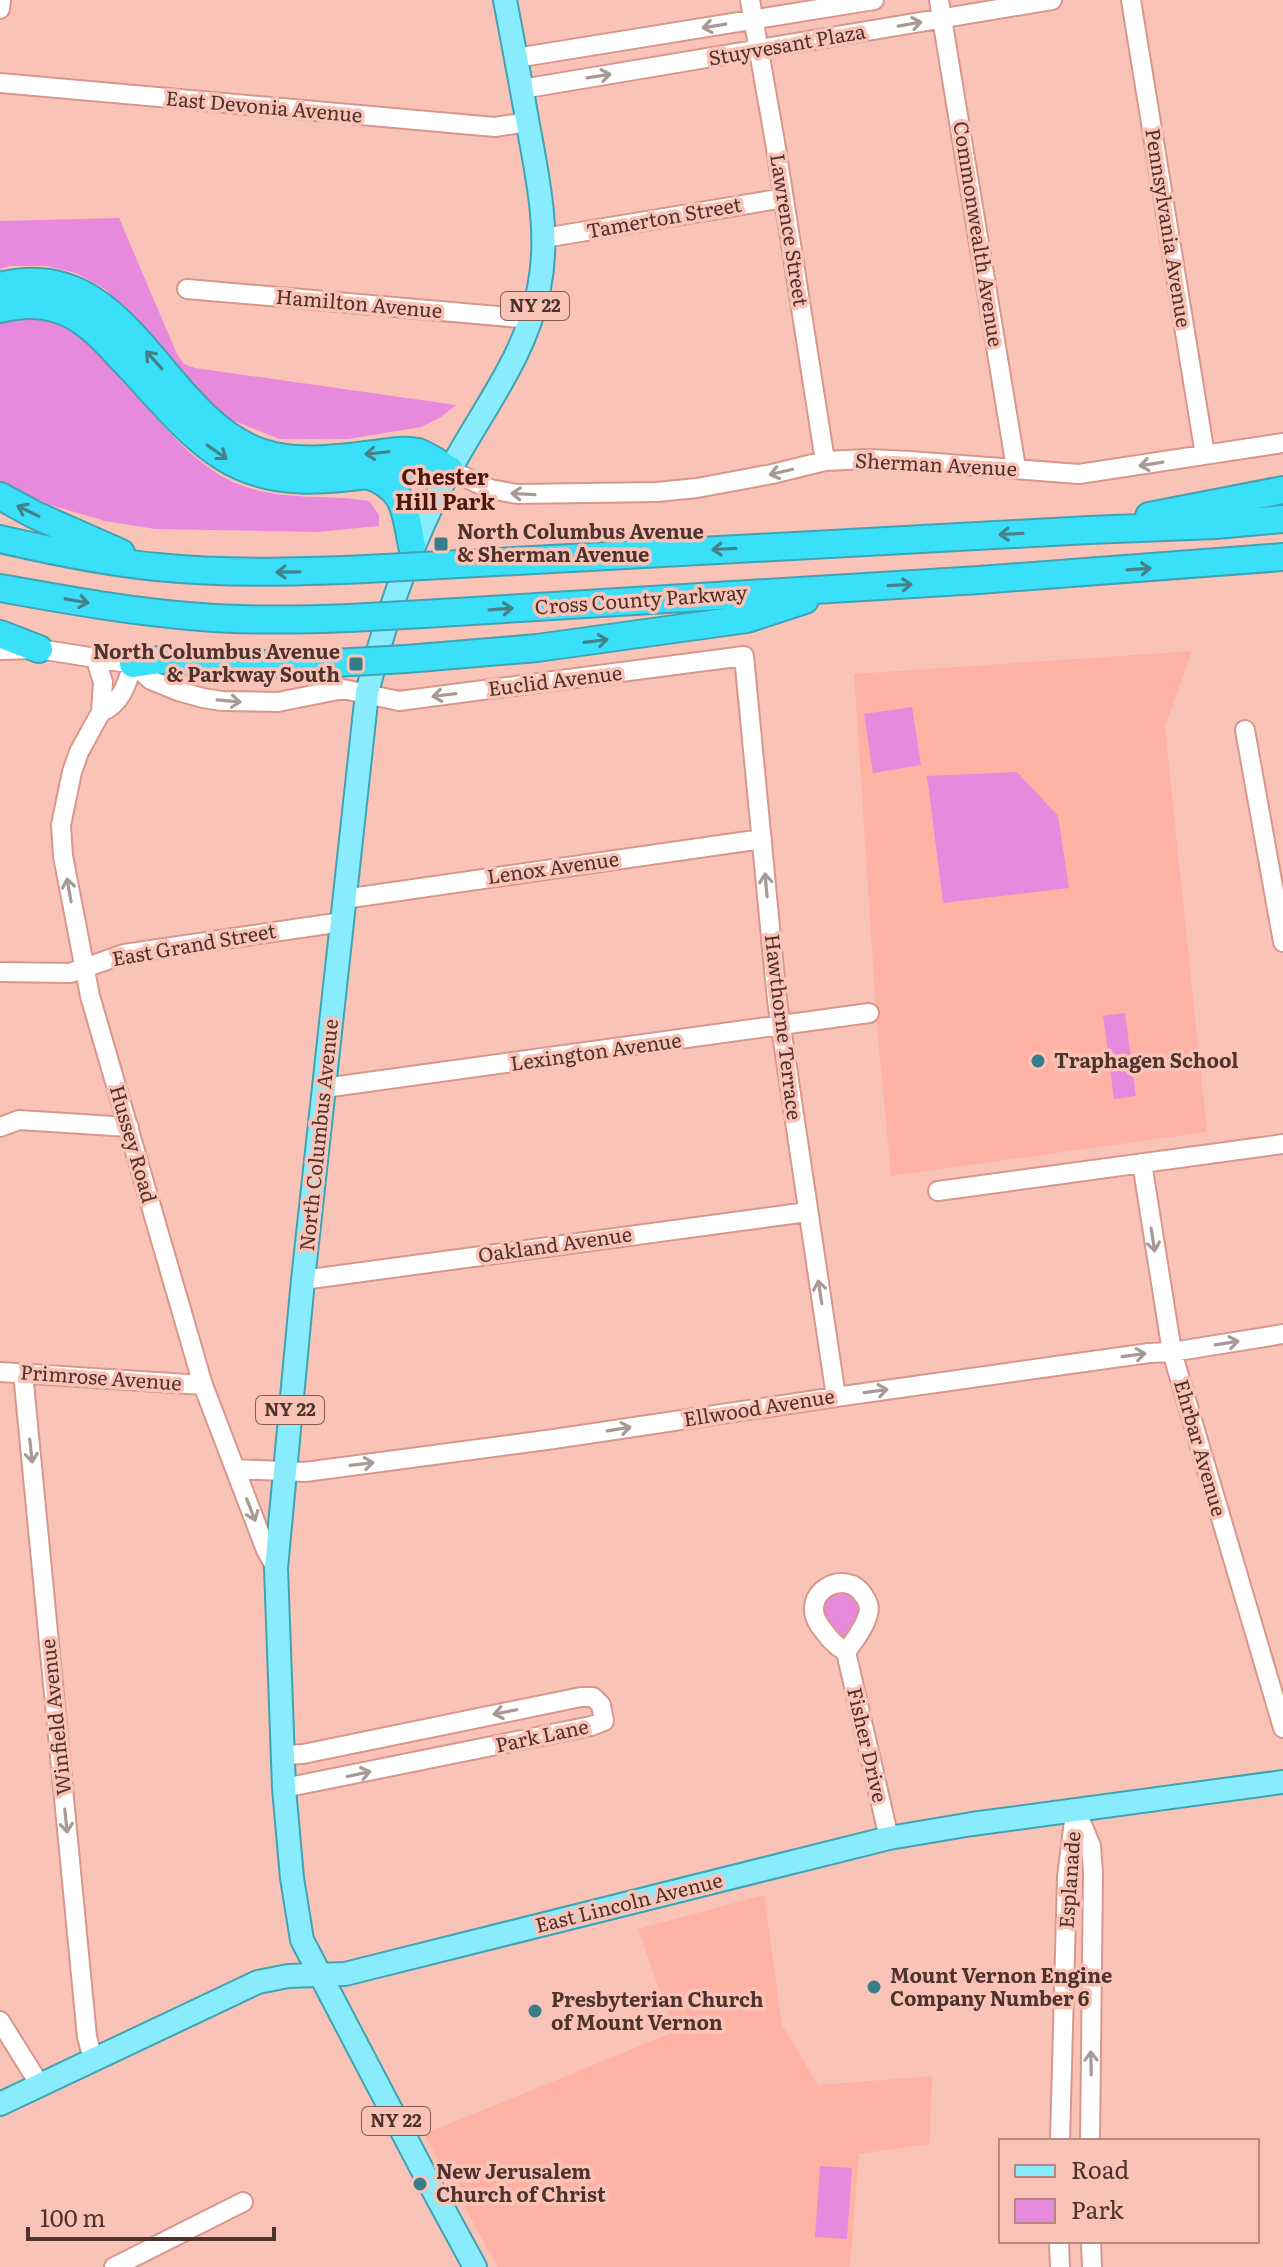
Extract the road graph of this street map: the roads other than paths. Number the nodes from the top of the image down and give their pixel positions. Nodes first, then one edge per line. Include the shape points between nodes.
1 (1, 0) edge
2 (505, 0) edge
3 (750, 0) edge
4 (874, 0) edge
5 (1052, 0) edge
6 (1131, 0) edge
7 (0, 9) edge
8 (940, 9) edge
9 (753, 20) junction
10 (759, 50) junction
11 (516, 58) junction
12 (0, 83) edge
13 (522, 89) junction
14 (528, 122) junction
15 (784, 198) junction
16 (544, 238) junction
17 (0, 286) edge
18 (187, 289) dead end
19 (0, 309) edge
20 (532, 319) junction
21 (1283, 443) edge
22 (1205, 455) junction
23 (825, 461) junction
24 (1016, 468) junction
25 (450, 470) junction
26 (367, 475) junction
27 (1283, 490) edge
28 (0, 496) edge
29 (1283, 519) edge
30 (1089, 530) junction
31 (0, 539) edge
32 (412, 546) junction
33 (1282, 558) edge
34 (150, 566) junction
35 (0, 588) edge
36 (842, 588) junction
37 (0, 634) edge
38 (39, 649) junction
39 (0, 650) edge
40 (744, 656) joint
41 (95, 657) junction
42 (133, 664) junction
43 (367, 693) junction
44 (101, 712) junction
45 (1245, 730) dead end
46 (762, 839) junction
47 (343, 910) junction
48 (1283, 942) edge
49 (83, 967) junction
50 (0, 972) edge
51 (869, 1013) dead end
52 (780, 1027) junction
53 (324, 1088) junction
54 (0, 1127) edge
55 (129, 1127) junction
56 (1283, 1144) edge
57 (1142, 1163) junction
58 (938, 1191) dead end
59 (807, 1212) junction
60 (303, 1280) junction
61 (1283, 1334) edge
62 (1172, 1352) junction
63 (0, 1372) edge
64 (23, 1373) junction
65 (203, 1385) junction
66 (836, 1397) junction
67 (235, 1469) junction
68 (284, 1471) junction
69 (276, 1568) junction
70 (846, 1652) dead end
71 (1283, 1728) edge
72 (283, 1755) junction
73 (1283, 1782) edge
74 (284, 1788) junction
75 (1076, 1810) junction
76 (889, 1838) junction
77 (319, 1974) junction
78 (0, 2021) edge
79 (93, 2059) junction
80 (40, 2085) junction
81 (0, 2104) edge
82 (1060, 2139) edge
83 (1090, 2139) edge
84 (243, 2202) dead end
85 (1059, 2243) edge
86 (1091, 2243) edge
87 (114, 2267) edge
88 (475, 2267) edge
89 (1060, 2267) edge
90 (1092, 2267) edge

1 - 7 street
2 - 11 main road, North Columbus Avenue / NY 22
3 - 9 street, Lawrence Street
4 - 9 street, Stuyvesant Plaza
5 - 8 street, Stuyvesant Plaza
6 - 22 street, Pennsylvania Avenue
10 -> 8 street, Stuyvesant Plaza
8 - 24 street, Commonwealth Avenue
9 - 10 street, Lawrence Street
9 -> 11 street, Stuyvesant Plaza
13 -> 10 street, Stuyvesant Plaza
10 - 15 street, Lawrence Street
11 - 13 main road, North Columbus Avenue / NY 22
12 - 14 street, East Devonia Avenue via 495,127
13 - 14 main road, North Columbus Avenue / NY 22
14 - 16 main road, North Columbus Avenue / NY 22
15 - 16 street, Tamerton Street
15 - 23 street, Lawrence Street
16 - 20 main road, North Columbus Avenue / NY 22
25 -> 17 highway via 415,451 304,460 246,446 209,420 112,313 87,296 43,282
18 - 20 street, Hamilton Avenue
19 -> 26 highway via 44,306 84,322 199,439 248,470 301,480
20 - 25 main road, North Columbus Avenue / NY 22 via 514,361
21 - 22 street, Sherman Avenue
22 -> 24 street, Sherman Avenue via 1079,474
23 - 24 street, Sherman Avenue
23 -> 25 street, Sherman Avenue via 697,488 641,493 517,494 490,489
25 - 26 highway
25 - 32 main road, North Columbus Avenue / NY 22
26 - 32 highway via 387,483 399,496
27 - 30 highway
34 -> 28 highway
29 - 30 highway
30 -> 34 highway, bridge via 286,573
31 - 34 highway
32 - 43 main road, North Columbus Avenue / NY 22
36 -> 33 highway, Cross County Parkway
35 -> 36 highway, Cross County Parkway, bridge via 186,616 261,620
42 -> 36 highway, bridge via 334,663 537,648 747,619
37 - 38 highway
38 - 39 street
38 - 41 street
40 -> 43 street, Euclid Avenue via 399,701
40 - 46 street, Hawthorne Terrace
41 - 42 street
41 - 44 street via 103,682
42 -> 43 street, Euclid Avenue via 165,686 222,701 278,702 343,689
42 - 44 street, Hussey Road via 121,695
43 - 47 main road, North Columbus Avenue / NY 22
49 -> 44 street, Hussey Road via 61,825 79,752
45 - 48 street
46 - 47 street, Lenox Avenue
52 -> 46 street, Hawthorne Terrace
47 - 49 street, East Grand Street
47 - 53 main road, North Columbus Avenue / NY 22
49 - 50 street, East Grand Street via 70,973
49 - 55 street, Hussey Road
51 - 52 street, Lexington Avenue
52 - 53 street, Lexington Avenue
52 - 59 street, Hawthorne Terrace
53 - 60 main road, North Columbus Avenue / NY 22
54 - 55 street via 19,1120
55 - 65 street, Hussey Road
56 - 57 street
57 - 58 street
57 -> 62 street, Ehrbar Avenue
59 - 60 street, Oakland Avenue
66 -> 59 street, Hawthorne Terrace
60 - 68 main road, North Columbus Avenue / NY 22
62 -> 61 street, Ellwood Avenue
66 -> 62 street, Ellwood Avenue
62 - 71 street, Ehrbar Avenue
63 - 64 street, Primrose Avenue
64 - 65 street, Primrose Avenue
64 -> 79 street, Winfield Avenue
65 - 67 street, Hussey Road
68 -> 66 street, Ellwood Avenue via 523,1443
67 - 68 street, Ellwood Avenue
67 -> 69 street, Hussey Road
68 - 69 main road, North Columbus Avenue / NY 22
69 - 72 main road, North Columbus Avenue / NY 22
70 - 76 street, Fisher Drive
72 - 74 main road, North Columbus Avenue / NY 22
74 -> 72 street, Park Lane via 548,1735 603,1713 593,1697 581,1697
73 - 75 main road, East Lincoln Avenue
74 - 77 main road, North Columbus Avenue / NY 22 via 302,1940
75 - 76 main road, East Lincoln Avenue
75 - 82 street, Esplanade via 1067,1877
83 -> 75 street, Esplanade via 1093,1873 1091,1846
76 - 77 main road, East Lincoln Avenue via 345,1974
77 - 79 main road, East Lincoln Avenue via 258,1982
77 - 88 main road, North Columbus Avenue / NY 22
78 - 80 street
79 - 80 main road, East Lincoln Avenue
80 - 81 main road, East Lincoln Avenue
84 - 87 street
85 - 89 street
86 - 90 street

